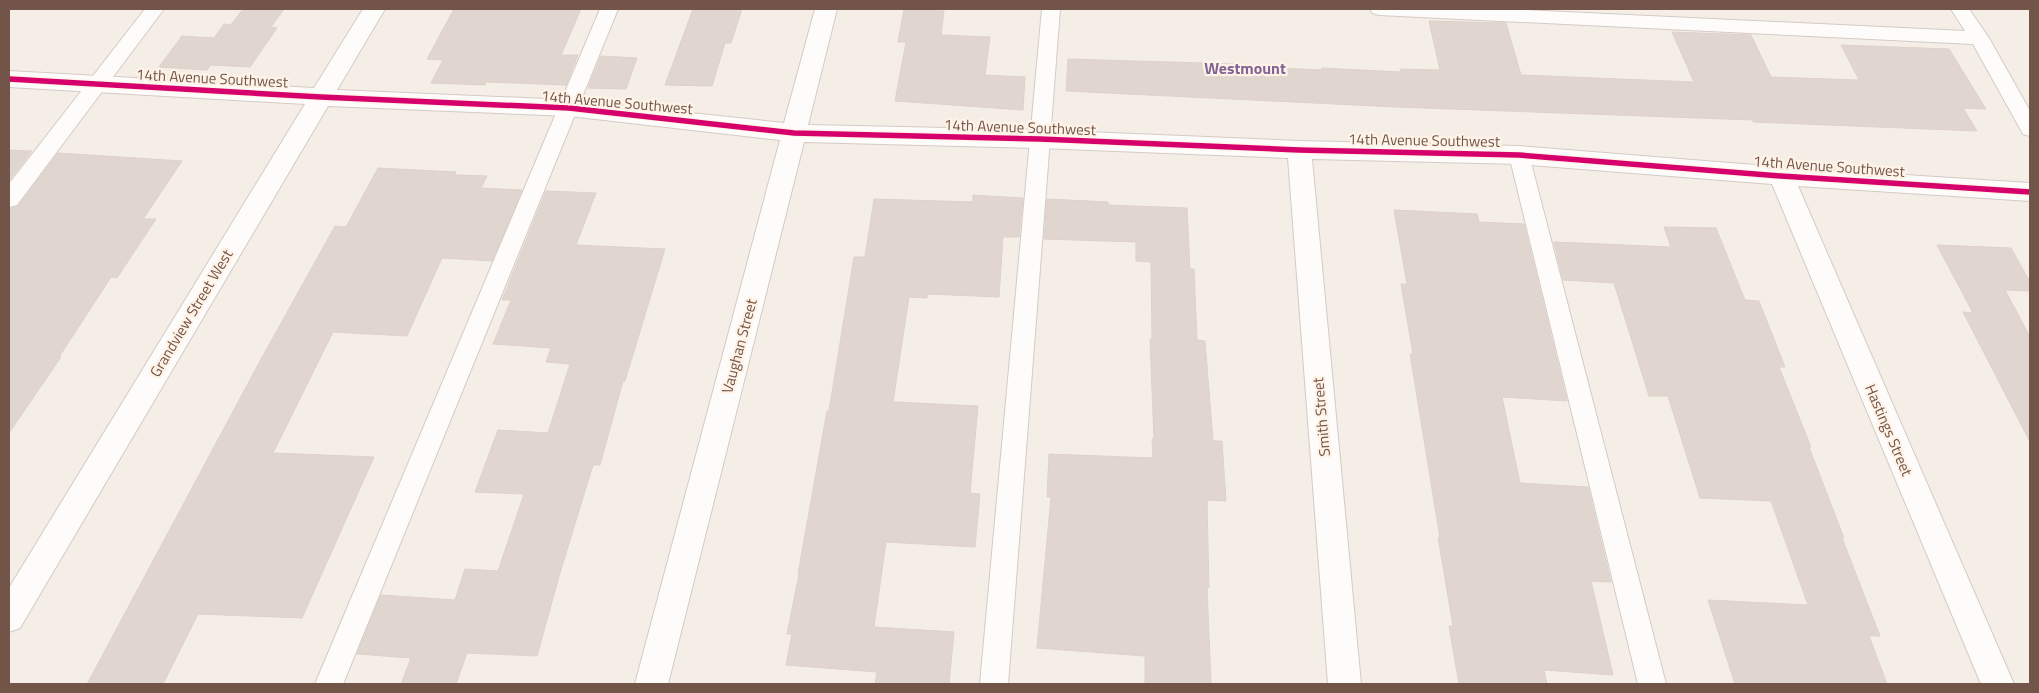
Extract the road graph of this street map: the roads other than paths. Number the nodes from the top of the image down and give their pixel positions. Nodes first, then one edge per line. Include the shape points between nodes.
1 (155, 9) edge
2 (374, 9) edge
3 (609, 9) edge
4 (826, 9) edge
5 (1051, 9) edge
6 (1379, 9) edge
7 (1960, 9) edge
8 (1979, 38) junction
9 (9, 79) edge
10 (99, 83) junction
11 (321, 97) junction
12 (569, 108) junction
13 (2030, 129) edge
14 (794, 133) junction
15 (1040, 139) junction
16 (1299, 150) junction
17 (1519, 155) junction
18 (1781, 176) junction
19 (2030, 192) edge
20 (9, 200) edge
21 (9, 618) edge
22 (329, 684) edge
23 (651, 684) edge
24 (994, 684) edge
25 (1344, 684) edge
26 (1652, 684) edge
27 (1997, 684) edge

1 - 10 lane
2 - 11 street, Grandview Street West
3 - 12 lane
4 - 14 street, Vaughan Street
5 - 15 lane
6 - 8 lane
7 - 8 lane
8 - 13 lane
9 - 10 street, 14th Avenue Southwest
10 - 11 street, 14th Avenue Southwest
10 - 20 lane
11 - 12 street, 14th Avenue Southwest
11 - 21 street, Grandview Street West
12 - 14 street, 14th Avenue Southwest
12 - 22 lane
14 - 15 street, 14th Avenue Southwest
14 - 23 street, Vaughan Street
15 - 16 street, 14th Avenue Southwest
15 - 24 lane
16 - 17 street, 14th Avenue Southwest
16 - 25 street, Smith Street
17 - 18 street, 14th Avenue Southwest
17 - 26 lane
18 - 19 street, 14th Avenue Southwest
18 - 27 street, Hastings Street

